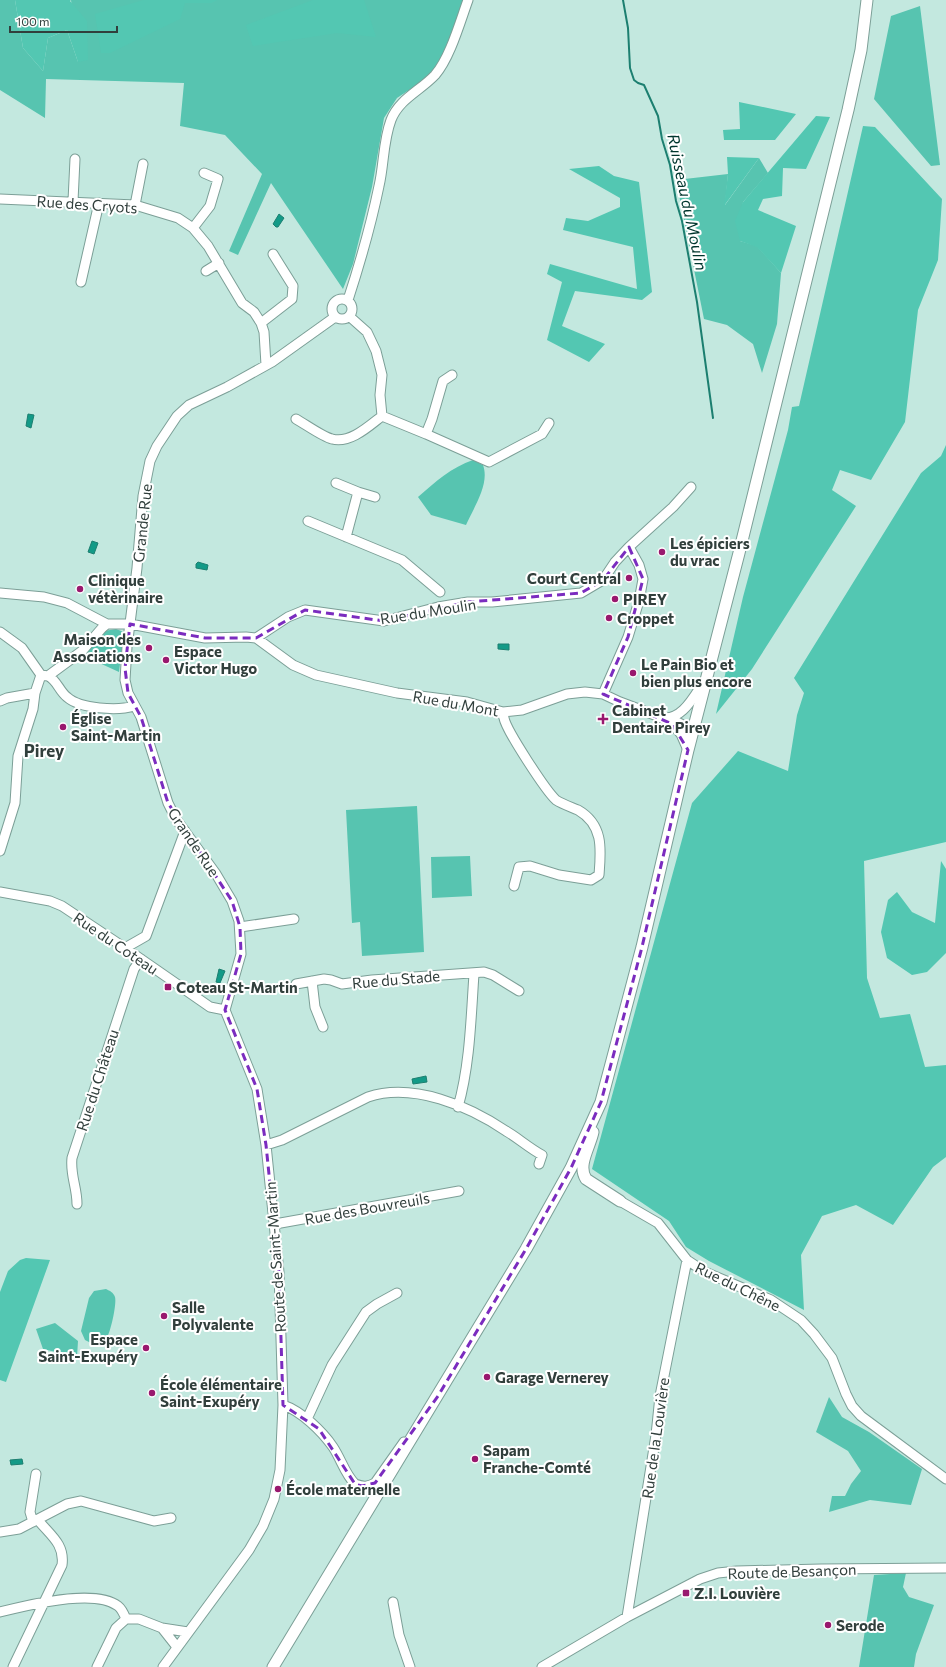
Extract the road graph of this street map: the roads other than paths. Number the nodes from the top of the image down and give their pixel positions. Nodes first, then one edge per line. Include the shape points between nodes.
1 (468, 0) edge
2 (867, 0) edge
3 (75, 158) dead end
4 (143, 164) dead end
5 (204, 173) dead end
6 (0, 199) edge
7 (73, 201) junction
8 (99, 204) junction
9 (135, 205) junction
10 (193, 228) junction
11 (273, 254) dead end
12 (219, 263) junction
13 (206, 271) dead end
14 (81, 282) dead end
15 (348, 300) junction
16 (349, 316) junction
17 (335, 317) junction
18 (261, 323) junction
19 (266, 365) junction
20 (452, 375) dead end
21 (382, 416) junction
22 (296, 419) dead end
23 (548, 423) dead end
24 (426, 434) junction
25 (336, 483) dead end
26 (691, 487) dead end
27 (358, 492) junction
28 (375, 497) dead end
29 (308, 521) dead end
30 (346, 536) junction
31 (629, 547) junction
32 (440, 592) dead end
33 (0, 593) edge
34 (107, 624) junction
35 (130, 624) junction
36 (0, 632) edge
37 (256, 638) junction
38 (44, 676) junction
39 (707, 677) junction
40 (35, 693) junction
41 (603, 694) junction
42 (0, 701) edge
43 (134, 706) junction
44 (504, 712) junction
45 (662, 717) junction
46 (692, 735) junction
47 (688, 750) junction
48 (184, 831) junction
49 (0, 851) edge
50 (514, 886) dead end
51 (2, 893) edge
52 (294, 919) dead end
53 (240, 927) junction
54 (125, 948) junction
55 (141, 959) junction
56 (474, 974) junction
57 (312, 981) junction
58 (296, 984) dead end
59 (519, 991) dead end
60 (226, 1010) junction
61 (323, 1027) dead end
62 (601, 1102) junction
63 (458, 1107) junction
64 (266, 1145) junction
65 (539, 1164) dead end
66 (459, 1191) dead end
67 (620, 1200) joint
68 (77, 1204) dead end
69 (275, 1224) junction
70 (687, 1260) junction
71 (397, 1293) dead end
72 (438, 1396) junction
73 (283, 1405) junction
74 (306, 1419) junction
75 (36, 1474) dead end
76 (946, 1479) edge
77 (171, 1518) dead end
78 (35, 1521) junction
79 (0, 1532) edge
80 (946, 1568) edge
81 (393, 1602) dead end
82 (44, 1603) junction
83 (0, 1612) edge
84 (627, 1617) junction
85 (126, 1619) junction
86 (162, 1628) junction
87 (188, 1632) junction
88 (177, 1647) junction
89 (13, 1667) edge
90 (97, 1667) edge
91 (163, 1667) edge
92 (273, 1667) edge
93 (410, 1667) edge
94 (542, 1667) edge

1 - 15 street via 445,60 435,75 401,103 391,119 374,211
2 - 39 main road via 861,50 848,110
3 - 7 street
4 - 9 street
5 - 10 street via 218,178 210,206
6 - 7 street, Rue des Cryots
7 - 8 street, Rue des Cryots
8 - 9 street, Rue des Cryots
8 - 14 street
9 - 10 street, Rue des Cryots via 178,218
10 - 12 street, Rue des Cryots
11 - 18 street via 293,286 292,299
12 - 13 street
12 - 18 street, Rue des Cryots via 242,304 254,312
15 - 16 street via 352,308
15 - 17 street via 341,299 333,304 332,311
16 - 17 street via 341,320
16 - 21 street via 367,332 376,351 382,375
17 - 19 street, Grande Rue
18 - 19 street
19 - 35 street, Grande Rue via 189,405 177,416 157,446 150,461 143,496
20 - 24 street via 442,380
21 - 22 street via 358,434 348,438 332,439
21 - 24 street
23 - 24 street via 542,434 489,462
25 - 27 street
26 - 31 street, Rue du Moulin
27 - 28 street
27 - 30 street
29 - 30 street
30 - 32 street via 402,560
31 - 37 street, Rue du Moulin via 603,580 581,593 468,602 384,621 305,610
31 - 41 street via 643,579 628,637
33 - 34 street via 44,597 67,603
34 - 35 street
34 - 38 street via 82,651
35 - 37 street via 204,638
35 - 43 street, Grande Rue via 126,680
36 - 38 street via 22,648
37 - 44 street, Rue du Mont via 293,665 316,675 397,693 467,702
38 - 40 street
38 - 43 street via 54,680 65,696 77,702 99,708 119,709
39 - 45 street via 683,710 675,715
39 - 46 main road
40 - 42 street
40 - 49 street via 33,709 18,756 15,803
41 - 44 street, Rue du Mont via 567,694 522,710
41 - 45 street, Rue du Mont
43 - 48 street, Grande Rue via 141,717 168,803
44 - 50 street via 504,718 516,742 547,789 557,800 589,818 598,833 601,850 598,875 591,880 559,875 530,866 520,867
45 - 46 street via 681,724
45 - 47 street via 681,734
46 - 47 main road
47 - 62 main road via 642,947
48 - 53 street, Grande Rue via 216,874 232,902
48 - 54 street via 146,936
51 - 54 street, Rue du Coteau via 62,906
52 - 53 street
53 - 60 street, Grande Rue via 241,954
54 - 55 street, Rue du Coteau
55 - 60 street, Rue du Coteau via 210,1007
55 - 68 street, Rue du Château via 134,968 72,1158 72,1177
56 - 57 street, Rue du Stade via 342,984 324,979
56 - 59 street, Rue du Stade via 484,972 493,975
56 - 63 street via 471,1022
57 - 58 street, Rue du Stade
57 - 61 street via 315,1007
60 - 64 street, Route de Saint-Martin via 257,1089
62 - 67 main road via 583,1164 583,1173 586,1179
62 - 72 main road via 571,1168
63 - 64 street via 417,1093 380,1093 282,1140
63 - 65 street via 507,1131 542,1155
64 - 69 street, Route de Saint-Martin
66 - 69 street, Rue des Bouvreuils
67 - 70 street, Rue du Chêne via 658,1223
69 - 73 street, Route de Saint-Martin via 280,1272
70 - 76 street, Rue du Chêne via 705,1272 771,1300 801,1320 832,1358 852,1406 861,1416
70 - 84 street, Rue de la Louvière via 660,1396
71 - 74 street via 366,1312 332,1366
72 - 74 street via 375,1482 370,1485 362,1486 352,1481 332,1446
72 - 92 main road
73 - 74 street
73 - 87 street, Route de Saint-Martin via 280,1470 274,1499 263,1526 249,1550
75 - 78 street via 30,1512
77 - 78 street via 154,1521 81,1501 67,1504
78 - 79 street via 19,1529
78 - 82 street via 60,1546 63,1555 62,1565
80 - 84 street, Route de Besançon via 718,1573 700,1579
81 - 93 street via 399,1635
82 - 83 street
82 - 85 street via 79,1598 111,1602 120,1608
82 - 89 street
84 - 94 street, Route de Besançon
85 - 86 street via 139,1619
85 - 90 street via 116,1628
86 - 87 street
86 - 88 street
87 - 88 street, Route de Saint-Martin
88 - 91 street, Route de Saint-Martin

